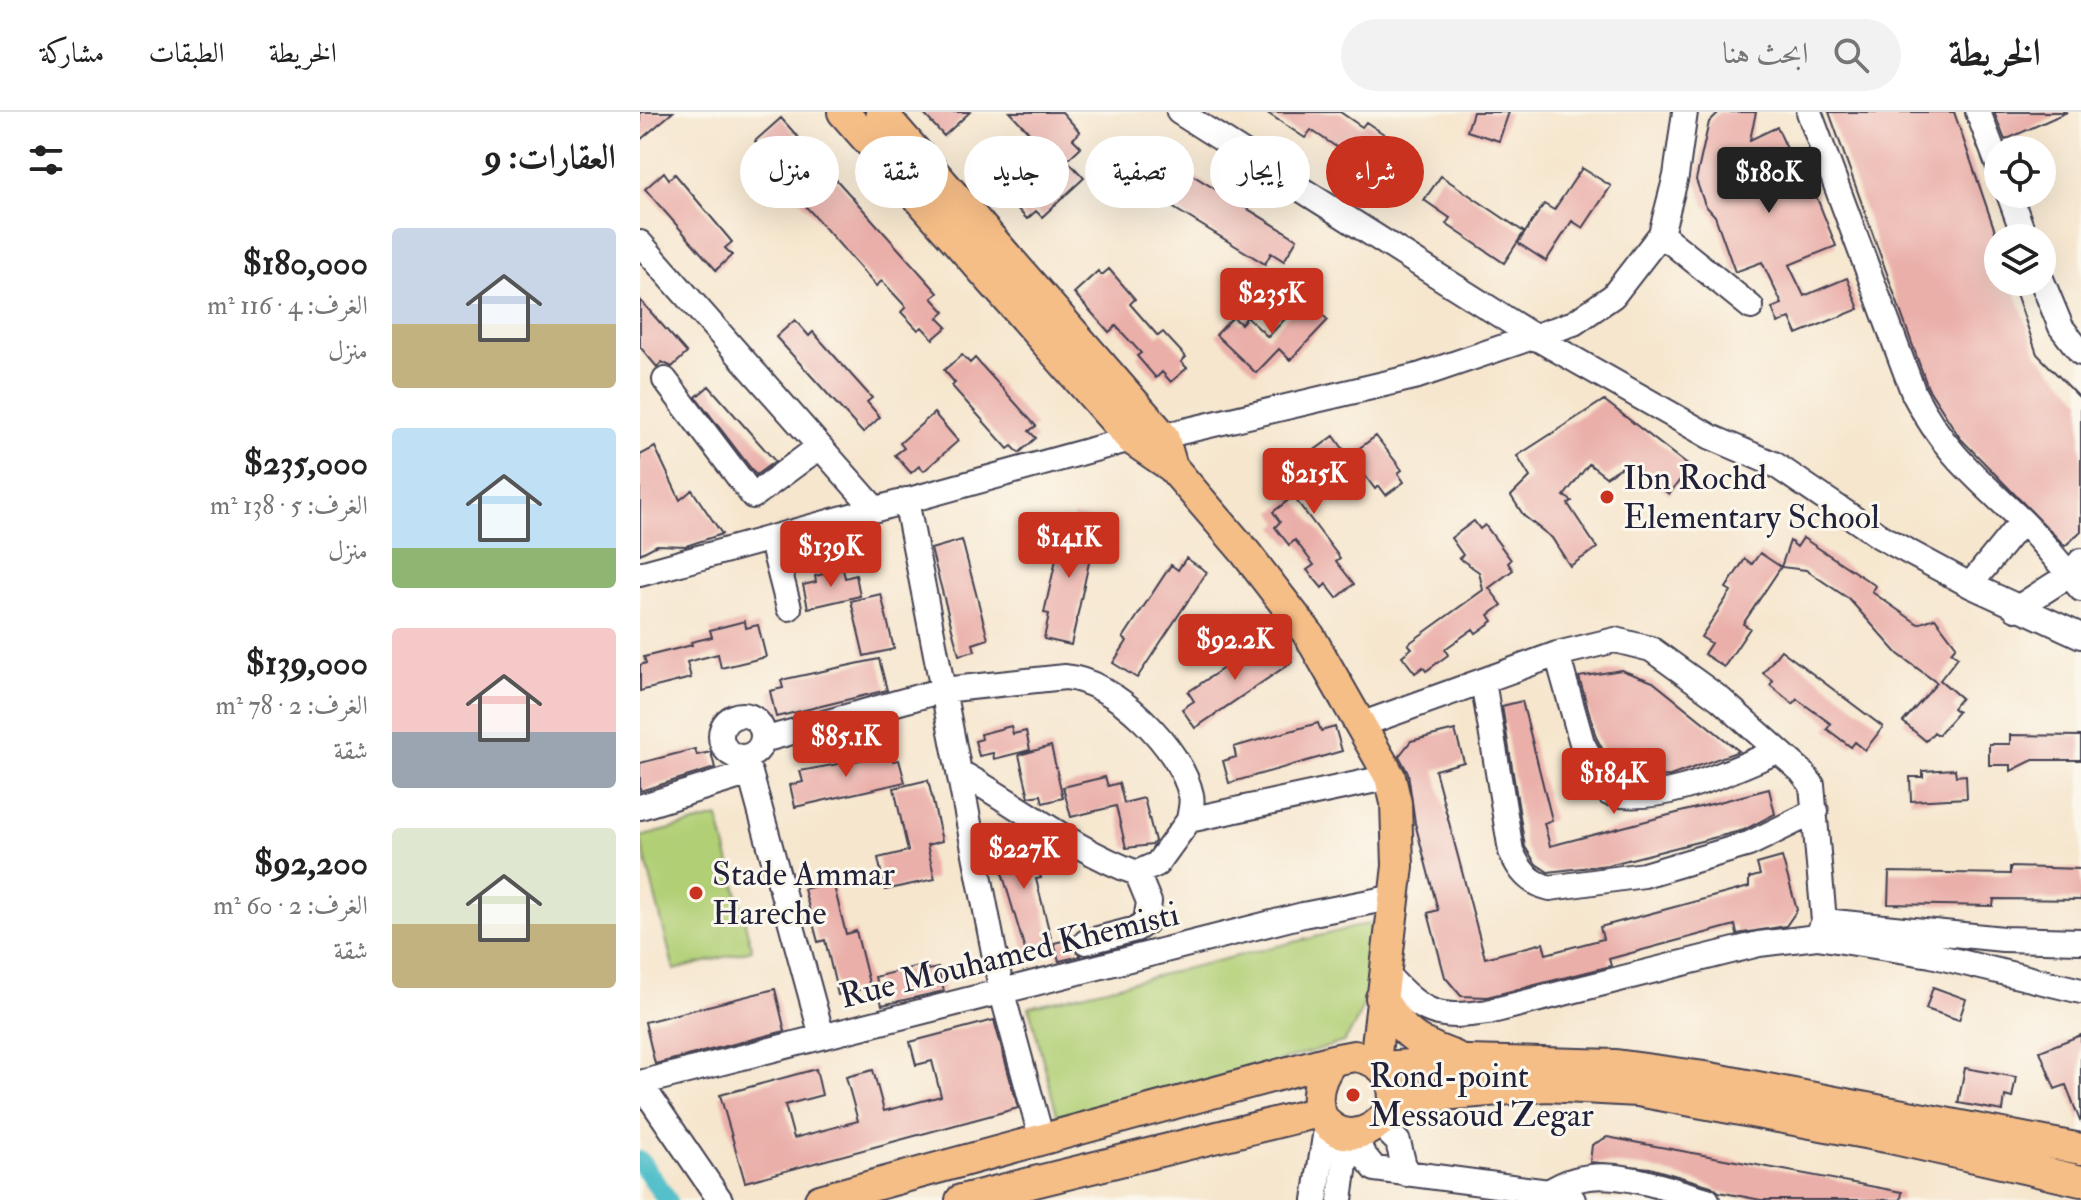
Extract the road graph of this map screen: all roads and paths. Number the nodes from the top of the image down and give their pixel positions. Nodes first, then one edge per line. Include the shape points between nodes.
1 (843, 112) edge
2 (881, 112) edge
3 (1179, 112) edge
4 (1685, 112) edge
5 (1809, 112) edge
6 (1978, 112) edge
7 (1987, 136) edge
8 (1661, 234) junction
9 (640, 243) edge
10 (2048, 296) edge
11 (1751, 307) dead end
12 (1533, 336) junction
13 (2081, 353) edge
14 (665, 380) dead end
15 (1163, 436) junction
16 (1131, 439) junction
17 (819, 447) junction
18 (1172, 467) junction
19 (906, 500) junction
20 (875, 509) junction
21 (2022, 521) junction
22 (771, 538) junction
23 (640, 574) edge
24 (2077, 575) edge
25 (1970, 585) junction
26 (789, 608) dead end
27 (2016, 609) junction
28 (2081, 636) edge
29 (1557, 654) junction
30 (1483, 681) junction
31 (943, 690) junction
32 (1363, 724) junction
33 (1778, 751) junction
34 (754, 757) junction
35 (961, 773) junction
36 (1390, 777) junction
37 (640, 807) edge
38 (1816, 811) junction
39 (1189, 820) junction
40 (1137, 873) junction
41 (1395, 897) junction
42 (1821, 929) junction
43 (2081, 941) edge
44 (1086, 942) dead end
45 (2081, 991) edge
46 (1002, 993) junction
47 (1382, 995) junction
48 (822, 1036) junction
49 (1333, 1060) junction
50 (1467, 1061) junction
51 (1378, 1064) junction
52 (1294, 1071) junction
53 (640, 1083) edge
54 (1397, 1099) junction
55 (1346, 1125) junction
56 (1042, 1140) junction
57 (2081, 1149) edge
58 (1406, 1174) junction
59 (2081, 1181) edge
60 (1549, 1192) junction
61 (1505, 1194) edge
62 (720, 1200) edge
63 (820, 1200) edge
64 (961, 1200) edge
65 (1315, 1200) edge
66 (1340, 1200) edge
67 (1573, 1200) edge
68 (1707, 1200) edge

1 - 16 main road
2 - 15 main road
3 - 12 street
4 - 8 street
5 - 21 street via 1914,394 1956,460
6 - 7 street
8 - 11 street
8 - 12 street via 1613,296 1574,323
9 - 17 street
10 - 13 street via 2061,327
12 - 15 street via 1418,376
12 - 25 street via 1711,437 1774,464 1881,537
14 - 17 street via 753,496
15 - 16 street
15 - 18 main road
16 - 18 main road
16 - 19 street
17 - 20 street
18 - 32 main road via 1309,635
19 - 20 street
19 - 31 street
20 - 22 street
21 - 24 street
21 - 25 street
22 - 23 street
22 - 26 street
24 - 27 street
25 - 27 street
27 - 28 street
29 - 30 street
29 - 33 street via 1615,640 1651,649 1720,699
29 - 33 street via 1582,743 1609,793 1657,793
30 - 32 street
30 - 38 street via 1511,851 1519,869 1538,885 1550,888 1644,875 1749,844
31 - 34 street
31 - 35 street
31 - 39 street via 1084,678 1152,731 1171,756 1192,797
32 - 36 main road
33 - 38 street via 1812,785
34 - 37 street
34 - 48 street
35 - 40 street via 1097,857
35 - 46 street
36 - 39 street
36 - 41 main road via 1398,838
38 - 42 street
39 - 40 street via 1157,864
40 - 44 street via 1149,902 1146,922
41 - 46 street, Rue Mouhamed Khemisti via 1303,915
41 - 47 main road
42 - 43 street
42 - 45 street
42 - 47 street via 1452,1018
46 - 48 street, Rue Mouhamed Khemisti
46 - 56 street
47 - 50 main road via 1401,1029 1418,1043
47 - 51 main road
47 - 52 main road via 1337,1052
48 - 53 street, Rue Mouhamed Khemisti
49 - 51 main road via 1354,1056
49 - 52 main road
49 - 55 main road via 1316,1089
50 - 51 main road
50 - 57 main road via 1575,1062 1690,1075
51 - 54 main road
52 - 56 main road
53 - 62 street
54 - 55 main road
54 - 59 main road via 1546,1086 1638,1091 1886,1137
55 - 58 street via 1375,1169
55 - 58 street via 1398,1142
55 - 64 main road
55 - 65 street
55 - 66 street
56 - 63 main road
58 - 61 street
60 - 61 street
60 - 67 street
60 - 68 street via 1566,1181 1597,1174

